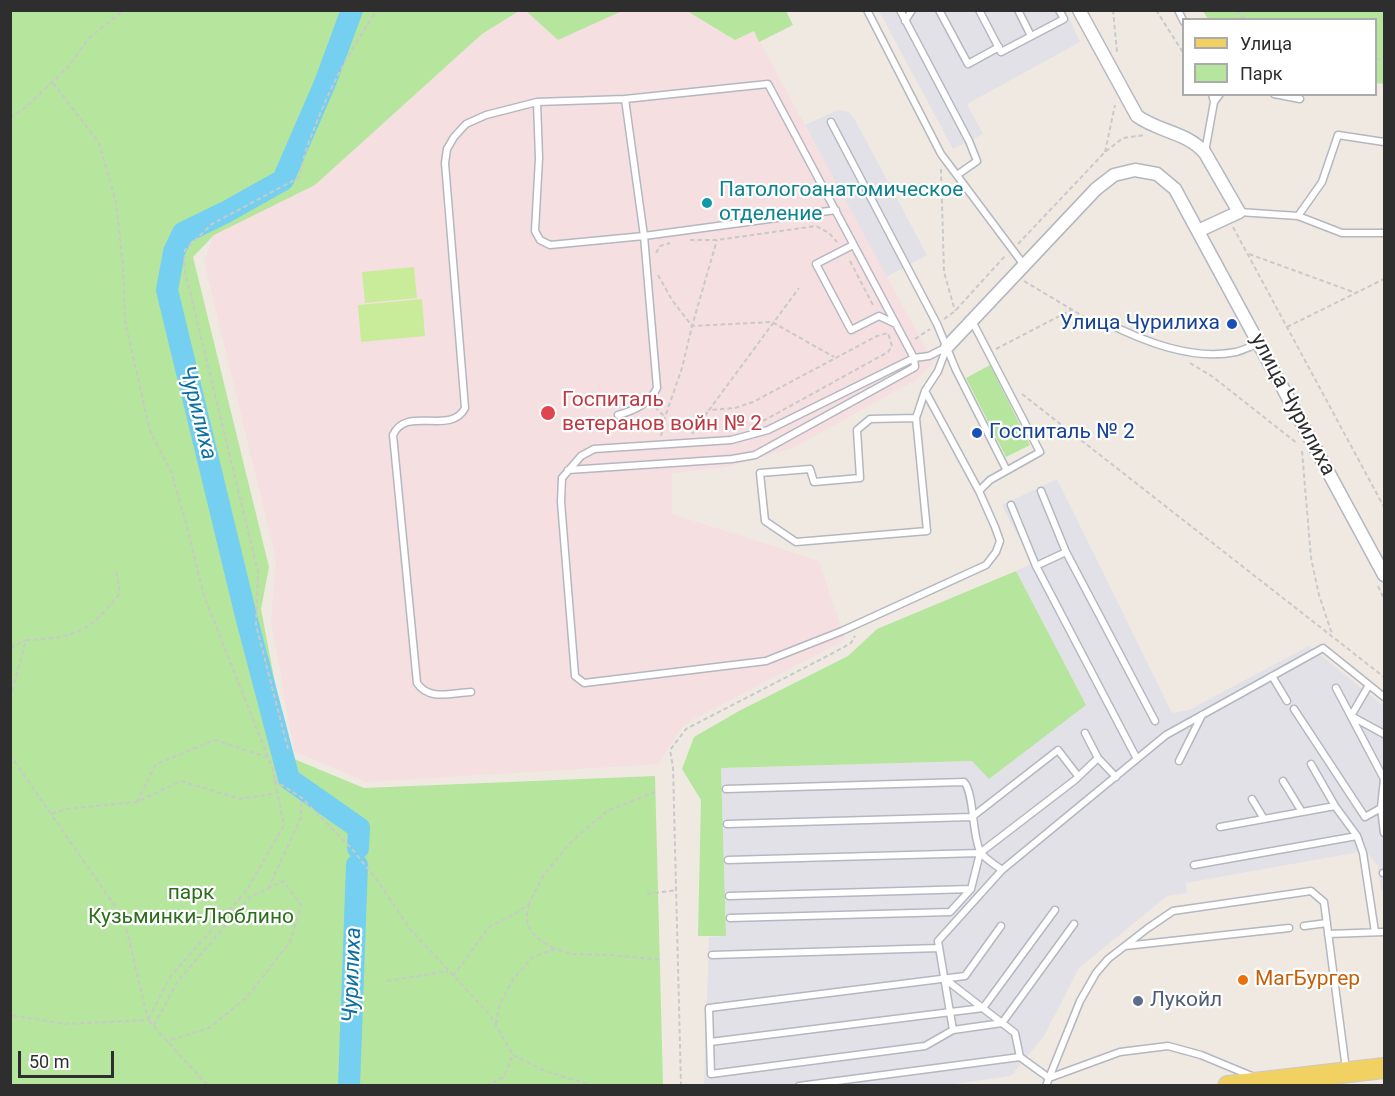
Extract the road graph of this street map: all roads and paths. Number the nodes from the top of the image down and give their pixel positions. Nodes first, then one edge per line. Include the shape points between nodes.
1 (124, 10) edge
2 (377, 10) edge
3 (867, 10) edge
4 (900, 10) edge
5 (912, 10) edge
6 (939, 10) edge
7 (979, 10) edge
8 (1018, 10) edge
9 (1059, 10) edge
10 (1079, 10) edge
11 (1113, 10) edge
12 (1156, 10) edge
13 (905, 21) junction
14 (1031, 36) junction
15 (999, 47) junction
16 (1182, 51) edge
17 (1118, 54) dead end
18 (53, 83) junction
19 (1120, 87) junction
20 (1212, 96) edge
21 (1218, 96) edge
22 (1284, 96) edge
23 (625, 99) junction
24 (1300, 99) dead end
25 (537, 102) junction
26 (1214, 102) junction
27 (10, 118) edge
28 (831, 122) dead end
29 (1150, 136) dead end
30 (1384, 142) edge
31 (1106, 152) junction
32 (1205, 153) junction
33 (941, 154) junction
34 (957, 175) junction
35 (836, 210) junction
36 (1233, 214) junction
37 (1298, 216) junction
38 (1198, 231) junction
39 (1384, 233) edge
40 (644, 236) junction
41 (687, 240) dead end
42 (717, 240) junction
43 (853, 244) junction
44 (844, 249) junction
45 (1011, 250) junction
46 (1248, 253) junction
47 (1025, 266) junction
48 (656, 271) dead end
49 (1384, 279) edge
50 (1024, 281) dead end
51 (799, 288) dead end
52 (1356, 293) junction
53 (955, 310) junction
54 (1071, 310) junction
55 (879, 316) junction
56 (972, 321) junction
57 (772, 322) junction
58 (1102, 323) joint
59 (896, 324) junction
60 (937, 324) junction
61 (692, 326) junction
62 (1287, 327) junction
63 (888, 333) junction
64 (906, 342) junction
65 (1259, 344) junction
66 (892, 346) junction
67 (947, 347) junction
68 (995, 350) dead end
69 (834, 357) junction
70 (914, 358) junction
71 (1193, 361) dead end
72 (1016, 390) dead end
73 (925, 391) junction
74 (710, 410) junction
75 (618, 415) dead end
76 (916, 418) junction
77 (763, 421) dead end
78 (700, 435) dead end
79 (1296, 436) dead end
80 (661, 438) dead end
81 (1302, 446) junction
82 (1307, 457) dead end
83 (1006, 469) junction
84 (568, 470) junction
85 (980, 491) junction
86 (1041, 491) dead end
87 (1011, 506) dead end
88 (1384, 507) edge
89 (1066, 552) junction
90 (1036, 566) junction
91 (116, 570) dead end
92 (1379, 577) edge
93 (1384, 599) edge
94 (864, 621) junction
95 (1333, 636) junction
96 (26, 640) junction
97 (10, 648) edge
98 (1272, 676) junction
99 (1384, 677) edge
100 (1369, 685) junction
101 (1336, 688) dead end
102 (471, 692) dead end
103 (10, 698) edge
104 (1384, 698) edge
105 (1287, 700) dead end
106 (1294, 710) dead end
107 (1203, 715) junction
108 (1351, 716) junction
109 (1155, 721) dead end
110 (1085, 733) dead end
111 (1384, 734) edge
112 (288, 749) dead end
113 (10, 755) edge
114 (267, 757) junction
115 (1098, 758) junction
116 (1137, 759) junction
117 (1179, 760) dead end
118 (1311, 764) dead end
119 (1078, 776) junction
120 (1116, 777) junction
121 (1384, 779) edge
122 (274, 780) junction
123 (1283, 781) dead end
124 (726, 789) dead end
125 (655, 792) dead end
126 (277, 793) junction
127 (302, 798) junction
128 (1252, 799) dead end
129 (137, 802) junction
130 (1335, 806) junction
131 (1381, 808) junction
132 (1302, 812) junction
133 (52, 814) junction
134 (972, 817) junction
135 (1264, 819) junction
136 (727, 824) dead end
137 (1220, 827) dead end
138 (1384, 833) edge
139 (1357, 836) junction
140 (980, 853) junction
141 (728, 860) dead end
142 (1194, 865) dead end
143 (1002, 870) junction
144 (268, 889) junction
145 (971, 889) junction
146 (677, 890) junction
147 (648, 894) dead end
148 (729, 896) dead end
149 (529, 904) junction
150 (1055, 910) dead end
151 (730, 918) dead end
152 (1327, 923) junction
153 (1074, 924) dead end
154 (1001, 926) dead end
155 (1304, 926) dead end
156 (1288, 928) dead end
157 (1375, 932) junction
158 (1384, 932) edge
159 (1328, 934) junction
160 (1124, 946) junction
161 (939, 948) junction
162 (555, 949) junction
163 (712, 955) dead end
164 (662, 960) dead end
165 (448, 971) junction
166 (453, 976) junction
167 (944, 978) junction
168 (387, 981) dead end
169 (983, 1008) junction
170 (950, 1012) junction
171 (10, 1015) edge
172 (147, 1020) junction
173 (1002, 1023) junction
174 (496, 1024) junction
175 (153, 1026) junction
176 (953, 1030) junction
177 (167, 1041) junction
178 (710, 1042) junction
179 (513, 1055) junction
180 (1020, 1057) junction
181 (1384, 1068) edge
182 (1347, 1072) junction
183 (1049, 1078) junction
184 (1264, 1082) junction
185 (208, 1086) edge
186 (486, 1086) edge
187 (594, 1086) edge
188 (681, 1086) edge
189 (799, 1086) edge
190 (1046, 1086) edge
191 (1228, 1086) edge

1 - 18 path via 89,38
2 - 112 path via 328,92 302,158 300,177 212,224 185,250 184,267 258,572 256,625
3 - 33 lane
4 - 13 lane
5 - 13 lane
6 - 15 lane via 968,64
7 - 15 lane
8 - 14 lane
9 - 14 lane via 1064,19
10 - 19 street
11 - 17 path
12 - 16 path
13 - 34 lane via 977,161
14 - 15 lane via 1001,52
18 - 27 path
18 - 114 path via 99,143 116,202 124,321 150,430 172,474 204,596
19 - 31 path
19 - 32 street via 1137,116 1191,140
20 - 26 lane
21 - 26 lane
22 - 24 lane
23 - 25 lane
23 - 35 lane via 768,84
23 - 40 lane
25 - 40 lane via 535,231 540,240 550,245
25 - 102 lane via 486,114 466,124 447,149 465,408 453,420 408,421 393,435 417,683 429,694
26 - 32 lane
28 - 60 lane
29 - 31 path via 1123,138
30 - 37 lane via 1338,135 1322,182
31 - 45 path
32 - 36 street
33 - 34 lane
33 - 53 path via 944,272
34 - 45 lane
35 - 40 lane
35 - 43 lane
36 - 37 lane
36 - 38 street
36 - 46 path
37 - 39 lane via 1342,233
38 - 47 street, улица Чурилиха via 1175,189 1157,174 1135,170 1114,175 1096,189
38 - 65 street, улица Чурилиха
40 - 75 lane via 657,388 643,406
41 - 42 path
42 - 44 path via 816,226
42 - 61 path
43 - 44 lane
43 - 59 lane
44 - 55 path
44 - 55 lane via 816,264 851,330
45 - 47 lane
45 - 53 path
46 - 52 path
46 - 62 path
47 - 56 street, улица Чурилиха
48 - 61 path
49 - 52 path
50 - 54 path
51 - 57 path
52 - 62 path
53 - 60 path
54 - 58 path
54 - 68 path
55 - 59 lane
55 - 63 path
56 - 67 street, улица Чурилиха
56 - 83 lane via 1040,452
57 - 61 path
57 - 69 path
57 - 74 path
58 - 65 lane via 1146,341 1199,353 1219,354
59 - 64 lane
60 - 64 path via 919,338
60 - 67 lane
61 - 80 path
62 - 88 path
63 - 66 path
63 - 69 path
64 - 66 path
64 - 70 lane
65 - 92 street, улица Чурилиха
66 - 77 path
67 - 70 lane
67 - 73 lane
67 - 83 lane
69 - 74 path via 753,402
70 - 84 lane via 768,430 731,440 594,450 581,456
70 - 84 lane via 915,367 755,455
71 - 81 path via 1185,360 1214,377
72 - 95 path
73 - 76 lane
73 - 85 lane
74 - 78 path via 690,436
76 - 76 lane via 927,531 796,542 765,521 760,473 810,469 814,482 860,478 857,430 870,419
79 - 81 path
81 - 82 path
81 - 95 path via 1311,558
83 - 85 lane
84 - 94 lane via 562,478 561,502 575,676 584,683 766,661
85 - 94 lane via 1000,541 986,565
86 - 89 lane
87 - 90 lane
89 - 90 lane
89 - 109 lane
90 - 116 lane
91 - 96 path via 120,593 82,631
92 - 93 path
94 - 146 path via 851,643 686,729 670,750
95 - 99 path
96 - 97 path
96 - 103 path
98 - 100 lane via 1323,648
98 - 105 lane
98 - 107 lane
100 - 104 lane
100 - 108 lane
101 - 108 lane
106 - 131 lane via 1365,817
107 - 116 lane via 1166,735
107 - 117 lane
108 - 111 lane
108 - 121 lane
110 - 115 lane
113 - 133 path
114 - 122 path
114 - 129 path via 215,740 156,764
115 - 119 lane
115 - 120 lane
116 - 120 lane
118 - 130 lane
119 - 134 lane via 1058,750
119 - 140 lane
120 - 143 lane
121 - 131 lane
122 - 126 path
122 - 127 path
123 - 132 lane
124 - 134 lane via 964,782 968,786
125 - 149 path via 607,811 570,843 543,876
126 - 129 path via 240,799 181,782
126 - 172 path via 284,825 247,890 170,977
127 - 144 path via 301,817
127 - 165 path via 352,849 410,929
128 - 135 lane
129 - 133 path via 64,809
130 - 132 lane
130 - 139 lane
131 - 138 lane
132 - 135 lane
133 - 172 path via 124,919
134 - 136 lane
134 - 140 lane
135 - 137 lane
139 - 142 lane
139 - 157 lane via 1364,853
140 - 141 lane
140 - 143 lane
140 - 145 lane
143 - 161 lane via 938,941
144 - 175 path via 250,897 213,939 178,981
144 - 177 path via 284,881 301,905 290,942 247,997 209,1028
145 - 148 lane
145 - 151 lane via 950,912
146 - 147 path
146 - 188 path
149 - 162 path via 529,928 536,939
149 - 166 path via 489,927
150 - 169 lane
152 - 155 lane
152 - 159 lane
152 - 160 lane via 1324,902 1311,891 1173,911
153 - 173 lane
154 - 167 lane via 965,976
156 - 160 lane
157 - 158 lane
157 - 159 lane
159 - 182 lane
160 - 183 lane via 1096,973 1080,1001
161 - 163 lane
161 - 167 lane
162 - 164 path via 572,954
162 - 174 path via 533,957 513,979 499,1006
165 - 166 path
165 - 168 path
166 - 174 path
167 - 169 lane
167 - 170 lane
167 - 178 lane via 710,1008
169 - 170 lane
169 - 173 lane
170 - 176 lane
170 - 178 lane
171 - 172 path via 65,1024
172 - 175 path
173 - 176 lane
173 - 180 lane via 1015,1033
174 - 179 path
175 - 177 path
176 - 178 lane via 925,1046 711,1074
177 - 185 path
179 - 186 path via 504,1077
179 - 187 path via 545,1071
180 - 183 lane
180 - 189 lane
181 - 182 main road
182 - 184 main road
183 - 184 lane via 1120,1052 1168,1046 1201,1055
183 - 190 lane
184 - 191 main road

